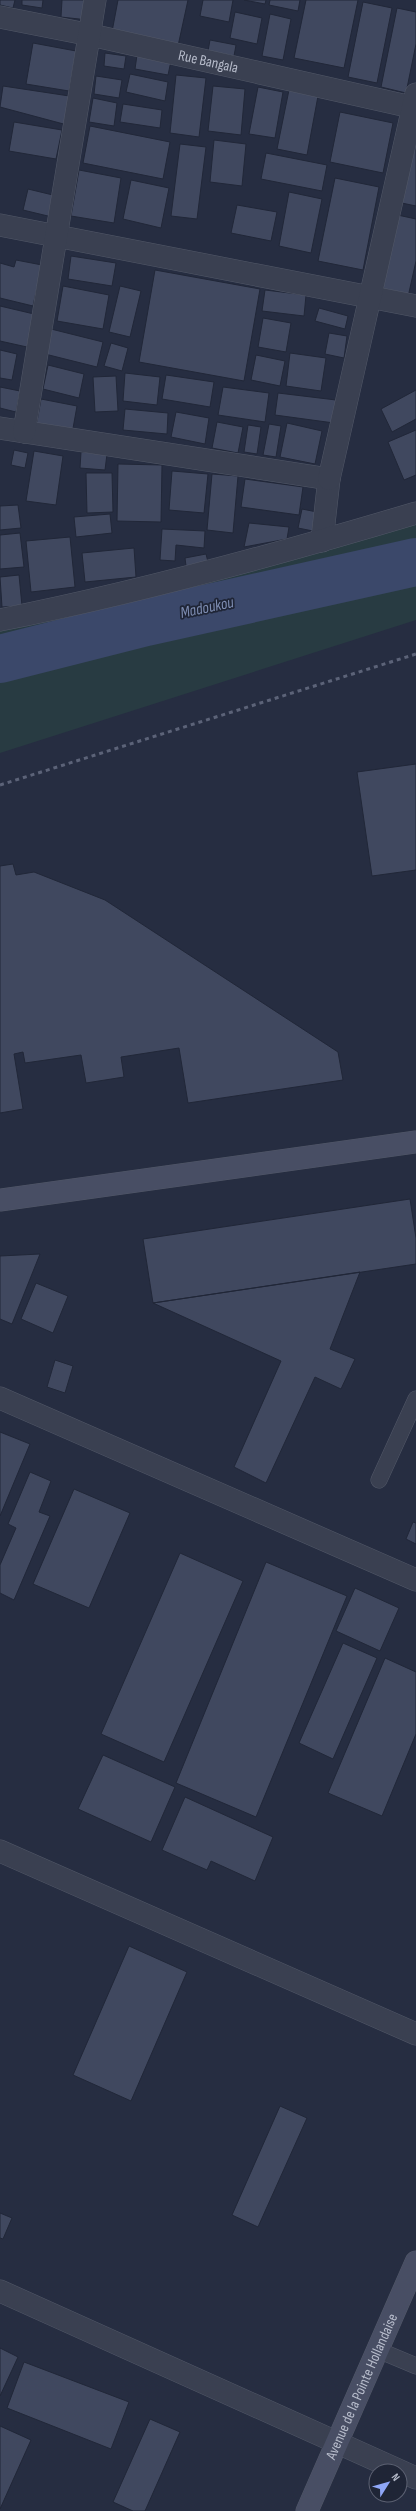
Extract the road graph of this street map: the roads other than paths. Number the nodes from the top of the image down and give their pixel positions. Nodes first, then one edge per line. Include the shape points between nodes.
1 (95, 0) edge
2 (0, 17) edge
3 (91, 35) junction
4 (415, 103) edge
5 (0, 225) edge
6 (58, 236) junction
7 (370, 296) junction
8 (416, 306) edge
9 (0, 428) edge
10 (24, 432) junction
11 (329, 479) junction
12 (416, 513) edge
13 (322, 541) junction
14 (0, 620) edge
15 (416, 1142) edge
16 (0, 1200) edge
17 (0, 1398) edge
18 (416, 1399) edge
19 (379, 1480) dead end
20 (416, 1580) edge
21 (0, 1851) edge
22 (416, 2034) edge
23 (416, 2262) edge
24 (0, 2291) edge
25 (378, 2350) junction
26 (416, 2366) edge
27 (337, 2443) junction
28 (416, 2478) edge
29 (307, 2511) edge

1 - 3 street
2 - 3 street, Rue Bangala
3 - 4 street, Rue Bangala
3 - 6 street
4 - 7 street
5 - 6 street
6 - 7 street
6 - 10 street
7 - 8 street
7 - 11 street
9 - 10 street
10 - 11 street
11 - 13 street
12 - 13 street
13 - 14 street via 134,590
15 - 16 street
17 - 20 street
18 - 19 lane
21 - 22 street
23 - 25 street, Avenue de la Pointe Hollandaise
24 - 27 street
25 - 26 lane
25 - 27 street, Avenue de la Pointe Hollandaise
27 - 28 street
27 - 29 street, Avenue de la Pointe Hollandaise

